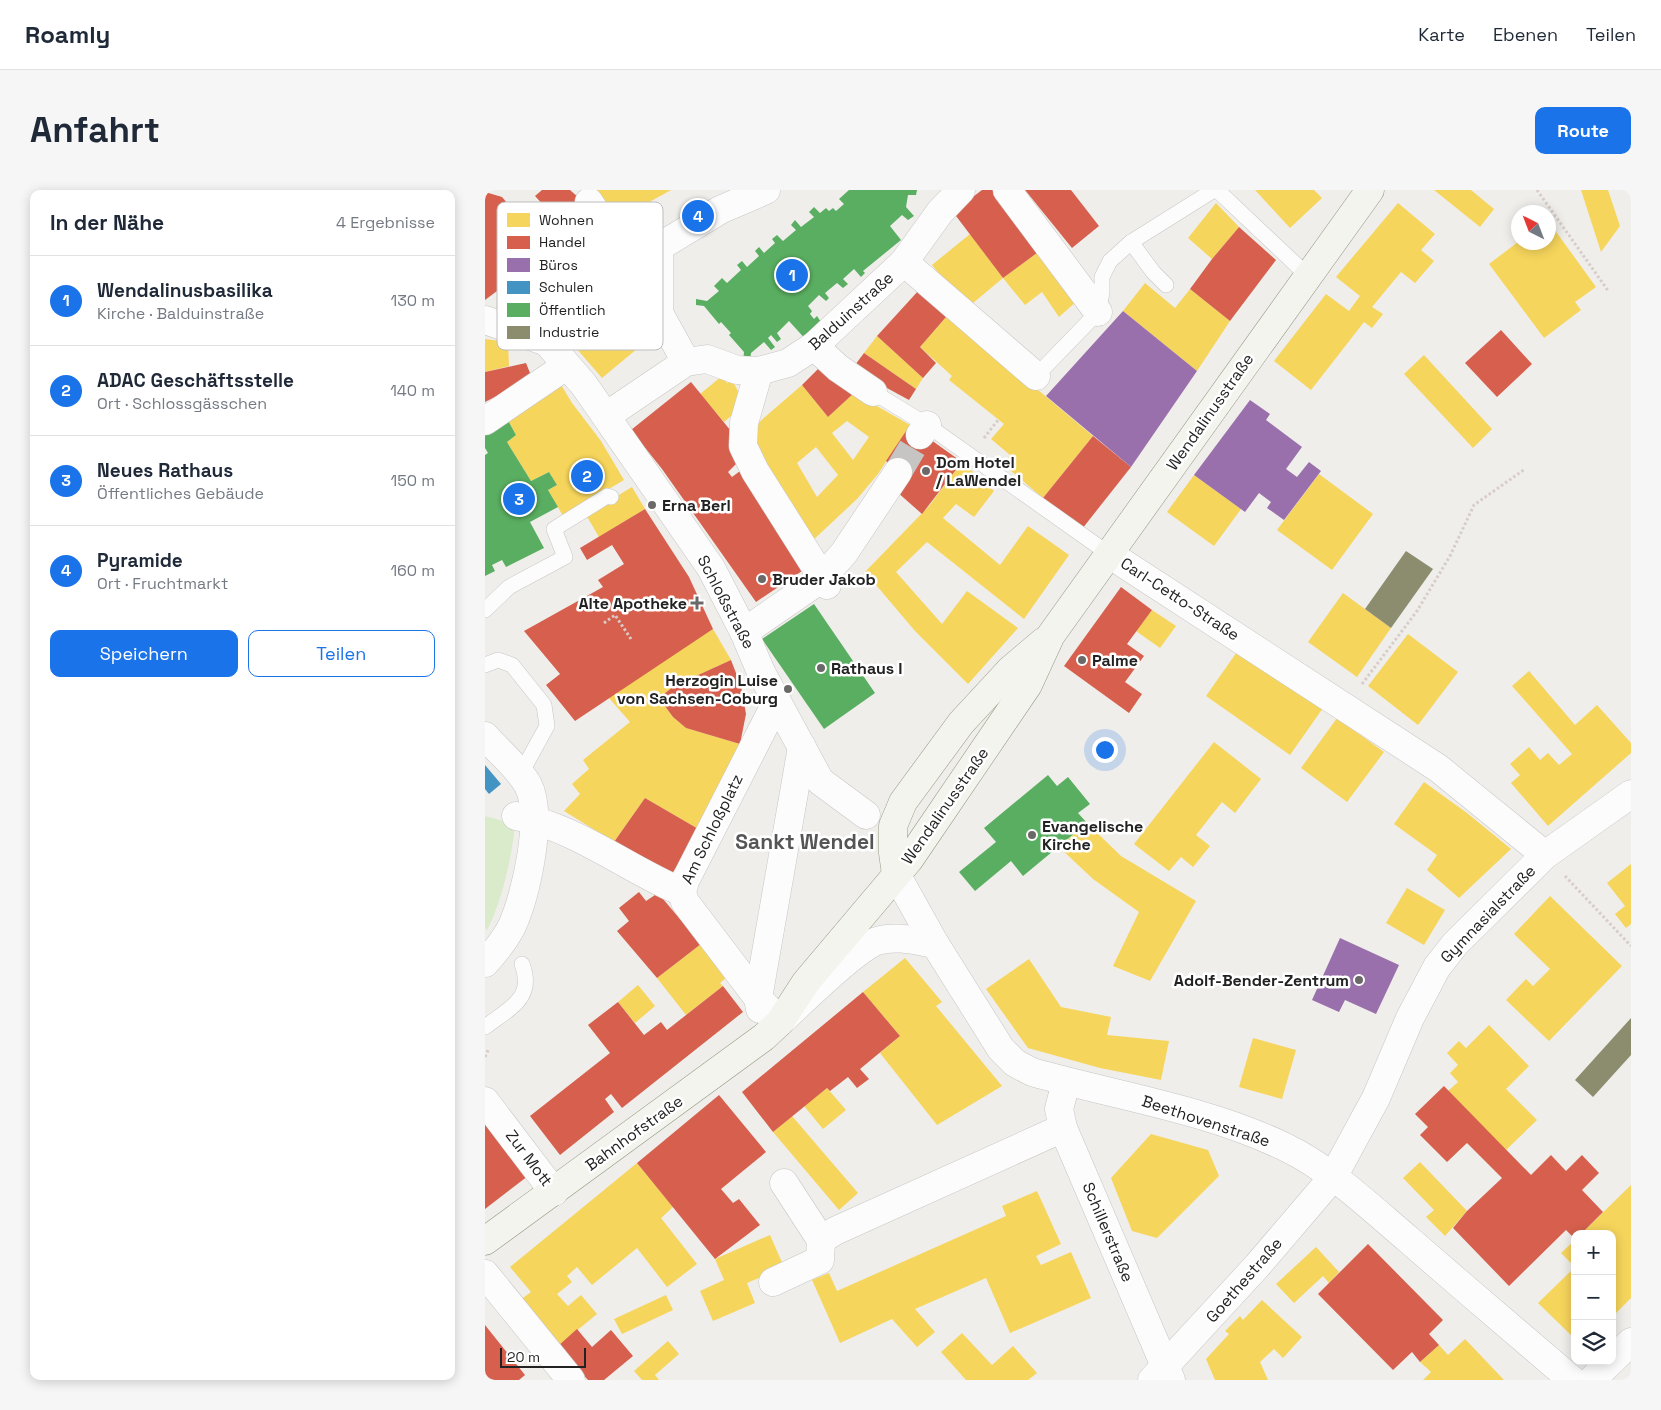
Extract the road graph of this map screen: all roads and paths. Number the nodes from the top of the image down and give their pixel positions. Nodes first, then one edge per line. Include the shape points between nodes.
1 (767, 190) edge
2 (961, 190) edge
3 (1007, 190) edge
4 (1215, 190) edge
5 (1370, 190) edge
6 (1537, 190) edge
7 (1131, 242) junction
8 (663, 245) edge
9 (904, 262) junction
10 (1307, 275) junction
11 (1167, 285) dead end
12 (1609, 292) dead end
13 (1098, 312) junction
14 (663, 320) edge
15 (815, 346) junction
16 (558, 350) edge
17 (686, 362) junction
18 (566, 366) junction
19 (759, 372) junction
20 (1037, 376) joint
21 (873, 392) joint
22 (605, 416) junction
23 (485, 421) edge
24 (1525, 469) dead end
25 (898, 472) tunnel mouth
26 (628, 486) junction
27 (1109, 554) junction
28 (824, 582) junction
29 (485, 610) edge
30 (604, 622) dead end
31 (744, 632) junction
32 (1051, 635) junction
33 (631, 639) dead end
34 (485, 665) edge
35 (777, 701) junction
36 (1344, 707) junction
37 (485, 736) edge
38 (802, 747) junction
39 (520, 775) junction
40 (1631, 794) edge
41 (866, 815) joint
42 (524, 817) junction
43 (893, 826) junction
44 (1545, 855) junction
45 (896, 874) junction
46 (681, 892) junction
47 (935, 944) junction
48 (1631, 946) edge
49 (489, 949) edge
50 (522, 964) dead end
51 (758, 998) junction
52 (485, 1027) edge
53 (772, 1029) junction
54 (1066, 1082) junction
55 (485, 1101) edge
56 (1063, 1128) junction
57 (1333, 1177) junction
58 (784, 1183) dead end
59 (554, 1192) junction
60 (821, 1240) junction
61 (485, 1241) edge
62 (485, 1274) edge
63 (773, 1282) dead end
64 (1631, 1342) edge
65 (1616, 1357) edge
66 (1608, 1365) edge
67 (1163, 1376) edge
68 (571, 1380) edge
69 (1572, 1380) edge
70 (1592, 1380) edge

1 - 8 street via 720,210
2 - 9 street, Balduinstraße via 940,212
3 - 13 street
4 - 7 lane
4 - 10 lane
5 - 10 main road, Wendalinusstraße
6 - 12 path
7 - 11 lane
7 - 13 lane via 1110,261 1102,276
9 - 15 street, Balduinstraße
9 - 20 street
10 - 27 main road, Wendalinusstraße
13 - 20 lane
14 - 17 street
15 - 19 street, Balduinstraße via 788,363
15 - 21 street, Carl-Cetto-Straße via 838,368
16 - 18 street, Schloßstraße
17 - 19 street, Balduinstraße via 707,360 737,370
17 - 22 street
18 - 22 street, Schloßstraße
18 - 23 street
19 - 28 street via 744,423 743,446
21 - 27 lane, Carl-Cetto-Straße
22 - 26 street, Schloßstraße
24 - 36 path via 1474,505 1450,556 1417,611
25 - 28 street
26 - 29 lane via 554,529 565,557 509,587
26 - 31 street, Schloßstraße via 711,568
27 - 32 main road, Wendalinusstraße
27 - 36 street, Carl-Cetto-Straße
28 - 31 street
30 - 33 path via 615,615
31 - 35 street, Schloßstraße
32 - 43 main road, Wendalinusstraße via 1010,670 961,723 903,802
32 - 45 main road, Wendalinusstraße via 1028,685 909,860
34 - 39 lane via 498,660 512,665 544,705 547,726
35 - 38 street, Schloßstraße
35 - 46 street, Am Schloßplatz
36 - 44 street, Carl-Cetto-Straße via 1438,768
37 - 39 street
38 - 41 street, Schloßstraße via 820,781
38 - 51 street
39 - 42 street via 528,785
40 - 44 street, Gymnasialstraße
41 - 43 lane via 878,823
42 - 46 street via 611,853
42 - 49 street via 531,857 519,907 511,927
43 - 45 main road, Wendalinusstraße
44 - 48 path
44 - 57 street, Gymnasialstraße via 1455,944 1437,967 1409,1018 1376,1098
45 - 47 street, Beethovenstraße
45 - 53 main road, Bahnhofstraße via 806,982
46 - 51 street, Am Schloßplatz via 685,902
47 - 53 street, Bahnhofstraße via 902,938 877,941 852,957
47 - 54 street, Beethovenstraße via 1001,1049 1015,1063 1032,1072
50 - 52 lane via 527,976 525,991 517,1003
51 - 53 street, Am Schloßplatz
53 - 59 main road, Bahnhofstraße
54 - 56 street, Schillerstraße via 1059,1109
54 - 57 street, Beethovenstraße via 1182,1110 1238,1128 1287,1148
55 - 59 street, Zur Mott
56 - 60 street
56 - 67 street, Schillerstraße
57 - 67 street, Goethestraße
57 - 69 street, Beethovenstraße
58 - 60 street
59 - 61 main road, Bahnhofstraße
60 - 63 street via 820,1260
62 - 68 street
64 - 65 street
66 - 70 street

